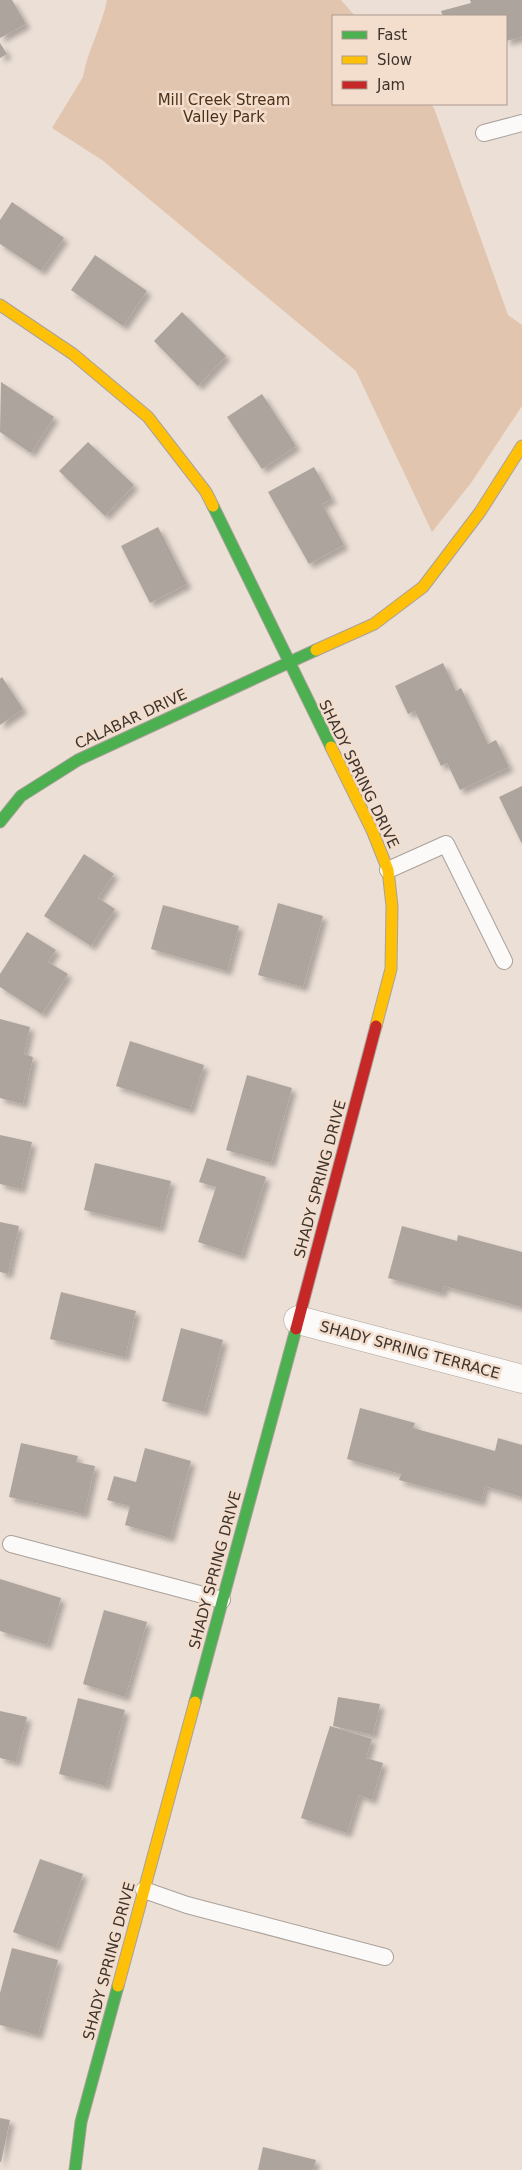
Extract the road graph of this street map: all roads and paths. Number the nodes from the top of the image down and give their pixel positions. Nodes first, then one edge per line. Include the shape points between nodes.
1 (522, 123) edge
2 (484, 133) dead end
3 (0, 305) edge
4 (522, 446) edge
5 (288, 662) junction
6 (0, 822) edge
7 (388, 870) junction
8 (504, 961) dead end
9 (298, 1320) junction
10 (522, 1379) edge
11 (11, 1544) dead end
12 (222, 1600) junction
13 (144, 1890) junction
14 (385, 1957) dead end
15 (75, 2170) edge

1 - 2 lane
3 - 5 street, SHADY SPRING DRIVE via 73,354 148,417 206,492
4 - 5 street, CALABAR DRIVE via 480,512 423,586 374,624
5 - 6 street, CALABAR DRIVE via 78,760 21,796
5 - 7 street, SHADY SPRING DRIVE via 372,830
7 - 8 lane via 446,844
7 - 9 street, SHADY SPRING DRIVE via 392,906 391,969
9 - 10 street, SHADY SPRING TERRACE
9 - 12 street, SHADY SPRING DRIVE
11 - 12 lane
12 - 13 street, SHADY SPRING DRIVE
13 - 14 lane via 187,1905
13 - 15 street, SHADY SPRING DRIVE via 81,2122

